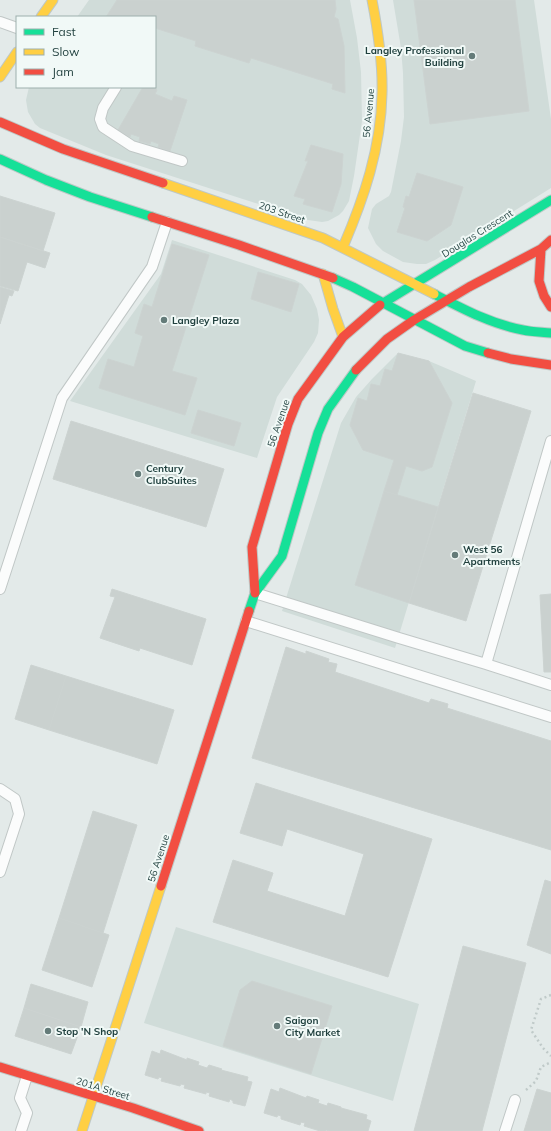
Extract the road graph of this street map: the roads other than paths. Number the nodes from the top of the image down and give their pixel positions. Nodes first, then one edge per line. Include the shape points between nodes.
1 (53, 0) edge
2 (372, 0) edge
3 (42, 16) edge
4 (0, 22) edge
5 (16, 28) edge
6 (16, 53) edge
7 (0, 77) edge
8 (115, 88) edge
9 (0, 122) edge
10 (0, 159) edge
11 (182, 161) dead end
12 (551, 200) edge
13 (167, 222) junction
14 (551, 240) edge
15 (343, 247) junction
16 (541, 249) junction
17 (324, 274) junction
18 (414, 284) junction
19 (446, 300) junction
20 (383, 304) junction
21 (551, 307) edge
22 (414, 320) junction
23 (551, 333) edge
24 (343, 337) junction
25 (551, 365) edge
26 (551, 442) edge
27 (0, 589) edge
28 (255, 593) junction
29 (246, 621) junction
30 (486, 664) junction
31 (551, 686) edge
32 (551, 717) edge
33 (0, 789) edge
34 (0, 872) edge
35 (0, 1067) edge
36 (27, 1076) junction
37 (94, 1096) junction
38 (516, 1100) road end
39 (21, 1131) edge
40 (82, 1131) edge
41 (199, 1131) edge
42 (505, 1131) edge

1 - 3 main road
2 - 15 main road, 56 Avenue via 380,54 381,110 377,142 367,183
4 - 5 lane
6 - 7 main road
8 - 11 lane via 103,108 100,119 103,128 132,146
9 - 15 main road, 203 Street via 63,149
10 - 13 main road via 90,197
12 - 18 main road, Douglas Crescent
13 - 17 main road
13 - 27 lane via 152,267 62,398
14 - 16 main road
15 - 18 main road, 203 Street
16 - 19 main road
16 - 21 main road via 539,281
17 - 20 main road
17 - 24 main road
18 - 19 main road, 203 Street
18 - 20 main road, 56 Avenue
19 - 22 main road, 56 Avenue
19 - 23 main road, 203 Street via 486,319 523,330
20 - 22 main road
20 - 24 main road, 56 Avenue
22 - 25 main road via 465,346 511,359
22 - 28 main road, 56 Avenue via 387,339 356,370 328,409 318,433 282,556
24 - 28 main road, 56 Avenue via 298,398 288,424 252,547
26 - 30 lane
28 - 29 main road, 56 Avenue
28 - 30 lane
29 - 32 lane
29 - 37 main road, 56 Avenue
30 - 31 lane
33 - 34 lane via 15,799 19,814
35 - 36 main road, 201A Street
36 - 37 main road, 201A Street
36 - 39 lane via 20,1098 27,1114
37 - 40 main road, 56 Avenue
37 - 41 main road, 201A Street
38 - 42 lane

